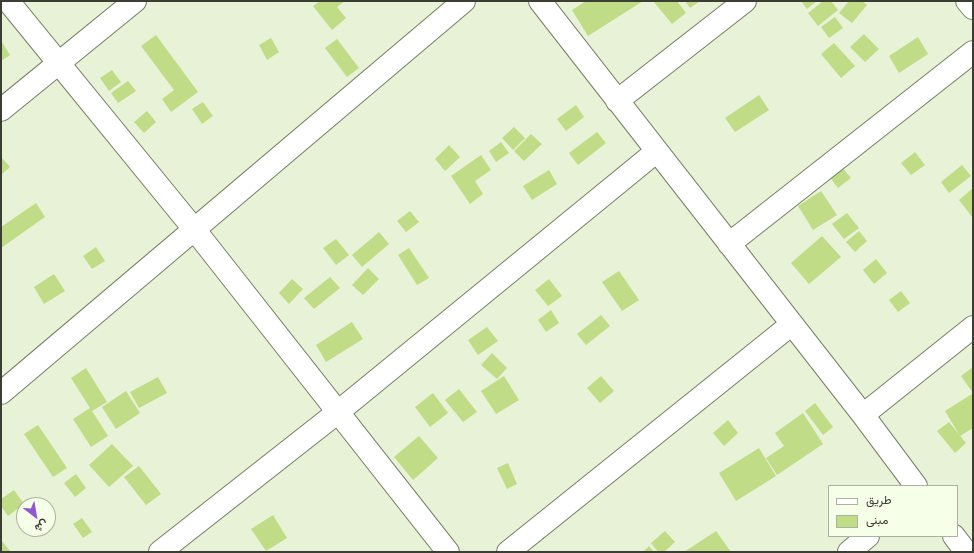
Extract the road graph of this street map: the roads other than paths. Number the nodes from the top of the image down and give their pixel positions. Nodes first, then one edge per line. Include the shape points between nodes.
1 (8, 1) edge
2 (135, 1) edge
3 (464, 1) edge
4 (540, 1) edge
5 (745, 1) edge
6 (967, 1) edge
7 (973, 8) edge
8 (973, 52) edge
9 (58, 64) junction
10 (617, 101) junction
11 (1, 110) edge
12 (657, 151) junction
13 (194, 230) junction
14 (729, 244) junction
15 (792, 324) junction
16 (973, 327) edge
17 (1, 393) edge
18 (338, 412) junction
19 (863, 415) junction
20 (915, 485) edge
21 (867, 537) edge
22 (955, 537) edge
23 (160, 552) edge
24 (448, 552) edge
25 (508, 552) edge
26 (849, 552) edge
27 (966, 552) edge

1 - 9 street
2 - 9 street
3 - 13 street
4 - 10 street
5 - 10 street
6 - 7 street
8 - 14 street
9 - 11 street
9 - 13 street
10 - 12 street
12 - 14 street
12 - 18 street
13 - 17 street
13 - 18 street
14 - 15 street
15 - 19 street
15 - 25 street
16 - 19 street
18 - 23 street
18 - 24 street
19 - 20 street
21 - 26 street
22 - 27 street

